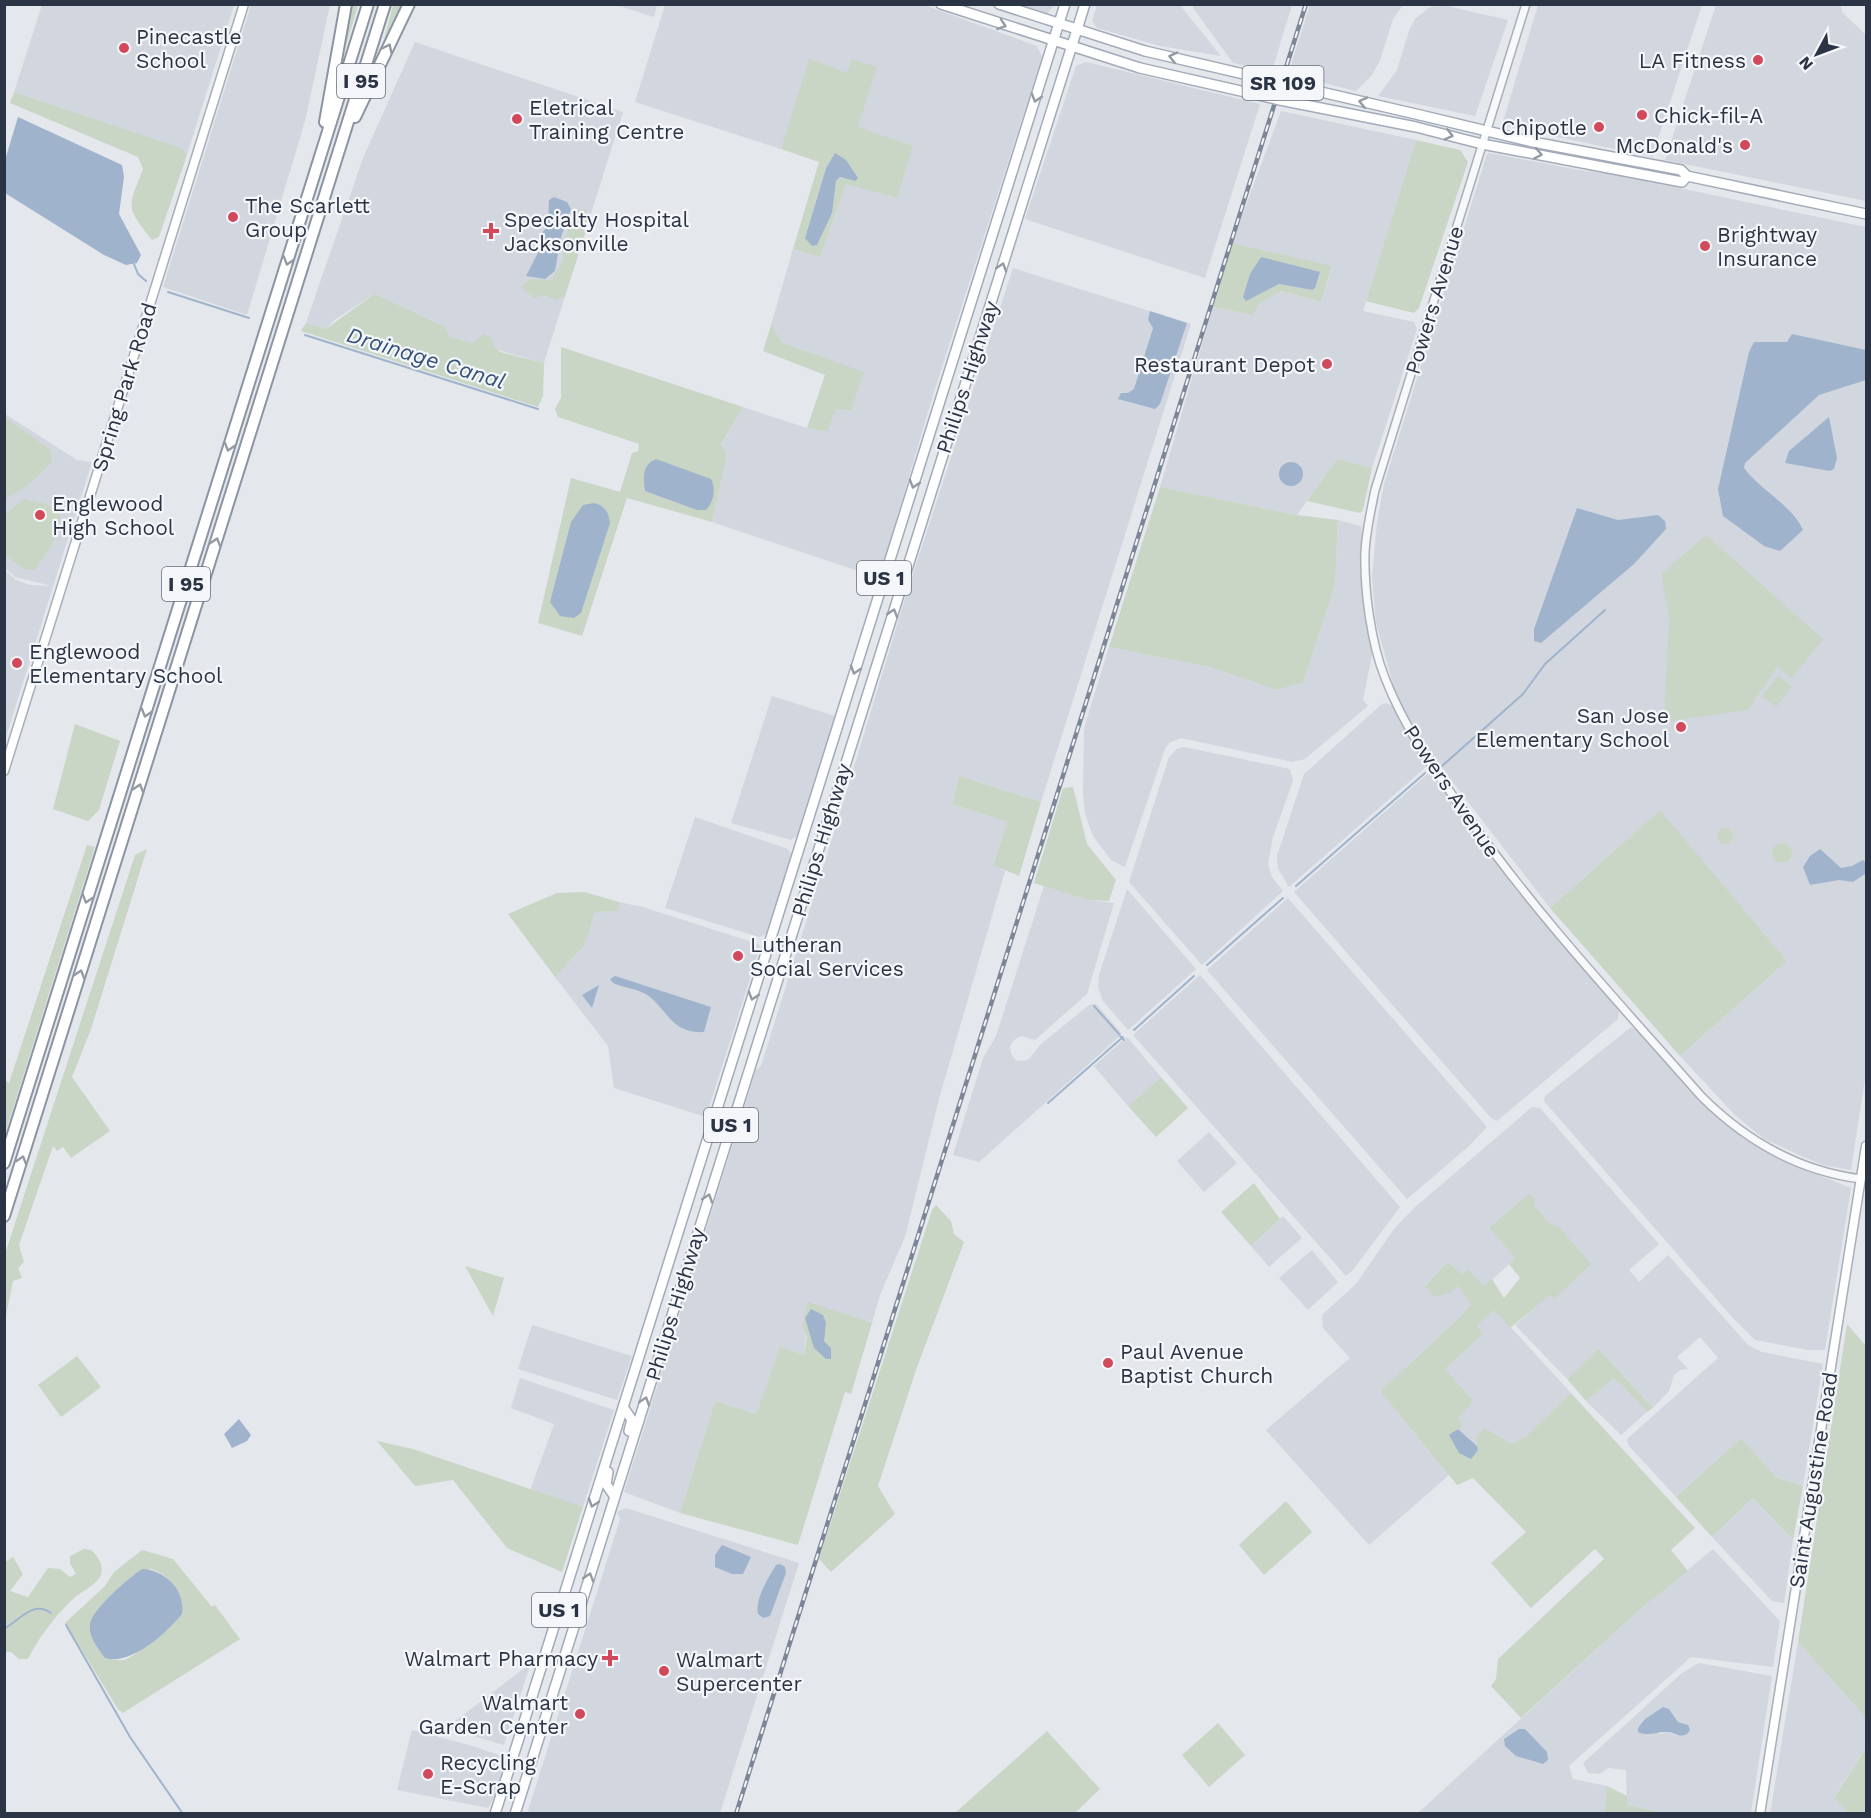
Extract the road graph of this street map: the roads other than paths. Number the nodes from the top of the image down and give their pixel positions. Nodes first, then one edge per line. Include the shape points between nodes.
1 (244, 4) edge
2 (346, 4) edge
3 (368, 4) edge
4 (385, 4) edge
5 (409, 4) edge
6 (941, 4) edge
7 (999, 4) edge
8 (1065, 4) edge
9 (1084, 4) edge
10 (1526, 4) edge
11 (1059, 24) junction
12 (1077, 29) junction
13 (1053, 42) junction
14 (1072, 48) junction
15 (1487, 132) junction
16 (1482, 144) junction
17 (336, 158) junction
18 (318, 163) junction
19 (1659, 166) junction
20 (1639, 173) junction
21 (1687, 176) junction
22 (1866, 214) edge
23 (4, 771) edge
24 (1866, 1146) edge
25 (4, 1163) edge
26 (1861, 1179) junction
27 (4, 1216) edge
28 (623, 1407) junction
29 (629, 1450) junction
30 (608, 1455) junction
31 (615, 1497) junction
32 (495, 1814) edge
33 (515, 1814) edge
34 (1760, 1814) edge

1 - 23 main road, Spring Park Road
2 - 18 highway
3 - 18 highway, I 95
4 - 17 highway, I 95
17 -> 5 highway
6 -> 13 main road, SR 109
7 - 11 main road, SR 109
8 - 11 main road, Philips Highway / US 1
9 - 12 main road, Philips Highway / US 1
10 - 15 street, Powers Avenue
11 - 12 main road, SR 109
11 - 13 main road, Philips Highway / US 1
12 - 14 main road, Philips Highway / US 1
15 -> 12 main road, SR 109, bridge via 1145,51
13 - 14 main road, SR 109
13 -> 28 main road, Philips Highway / US 1
14 -> 16 main road, SR 109, bridge via 1140,68
29 -> 14 main road, Philips Highway / US 1
15 - 16 street, Powers Avenue
15 - 19 main road, SR 109
16 -> 20 main road, SR 109
16 - 26 street, Powers Avenue via 1385,451 1368,522 1365,552 1370,611 1385,677 1426,759 1509,875 1701,1096 1729,1122 1770,1150 1815,1170
27 -> 17 highway, I 95
18 -> 25 highway, I 95
19 - 20 main road via 1656,172
19 - 21 main road, SR 109 via 1681,170
20 - 21 main road, SR 109 via 1682,182
21 - 22 main road, SR 109
24 - 26 main road, Saint Augustine Road
26 - 34 main road, Saint Augustine Road
28 - 29 main road via 632,1420
28 - 30 main road, Philips Highway / US 1
29 - 31 main road, Philips Highway / US 1
30 - 31 main road via 606,1484
30 -> 32 main road, Philips Highway / US 1
33 -> 31 main road, Philips Highway / US 1

